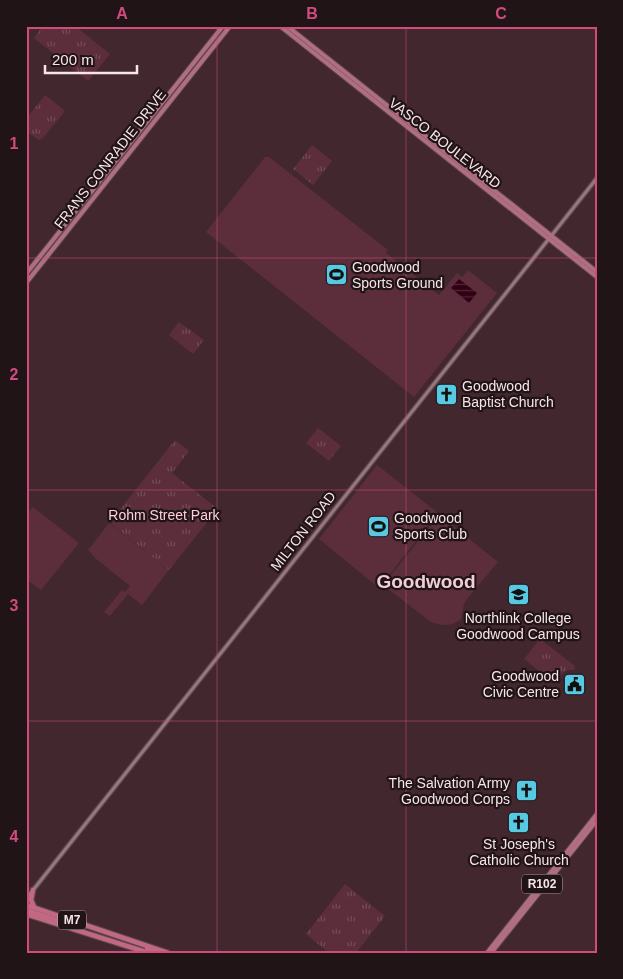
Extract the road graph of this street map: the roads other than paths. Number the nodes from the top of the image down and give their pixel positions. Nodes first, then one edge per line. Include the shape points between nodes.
1 (223, 26) edge
2 (230, 26) edge
3 (280, 26) edge
4 (287, 26) edge
5 (597, 178) edge
6 (549, 237) junction
7 (597, 272) edge
8 (26, 274) edge
9 (597, 277) edge
10 (26, 283) edge
11 (597, 814) edge
12 (597, 820) edge
13 (33, 890) junction
14 (26, 899) edge
15 (26, 905) edge
16 (35, 908) junction
17 (26, 910) edge
18 (26, 914) edge
19 (83, 932) junction
20 (142, 944) junction
21 (149, 953) edge
22 (158, 953) edge
23 (168, 953) edge
24 (487, 953) edge
25 (491, 953) edge

1 - 8 main road, FRANS CONRADIE DRIVE
2 - 10 main road, FRANS CONRADIE DRIVE
3 - 6 main road, VASCO BOULEVARD
4 - 6 main road, VASCO BOULEVARD
5 - 6 street, MILTON ROAD
6 - 7 main road, VASCO BOULEVARD
6 - 9 main road, VASCO BOULEVARD
6 - 13 street, MILTON ROAD
11 - 24 main road, R102
12 - 25 main road, R102
13 - 14 street, MILTON ROAD
13 - 16 highway via 31,901
15 - 16 highway, M7
16 - 20 highway, M7
17 - 19 highway
18 - 19 highway, M7
19 - 21 highway, M7
20 - 22 highway
20 - 23 highway, M7

